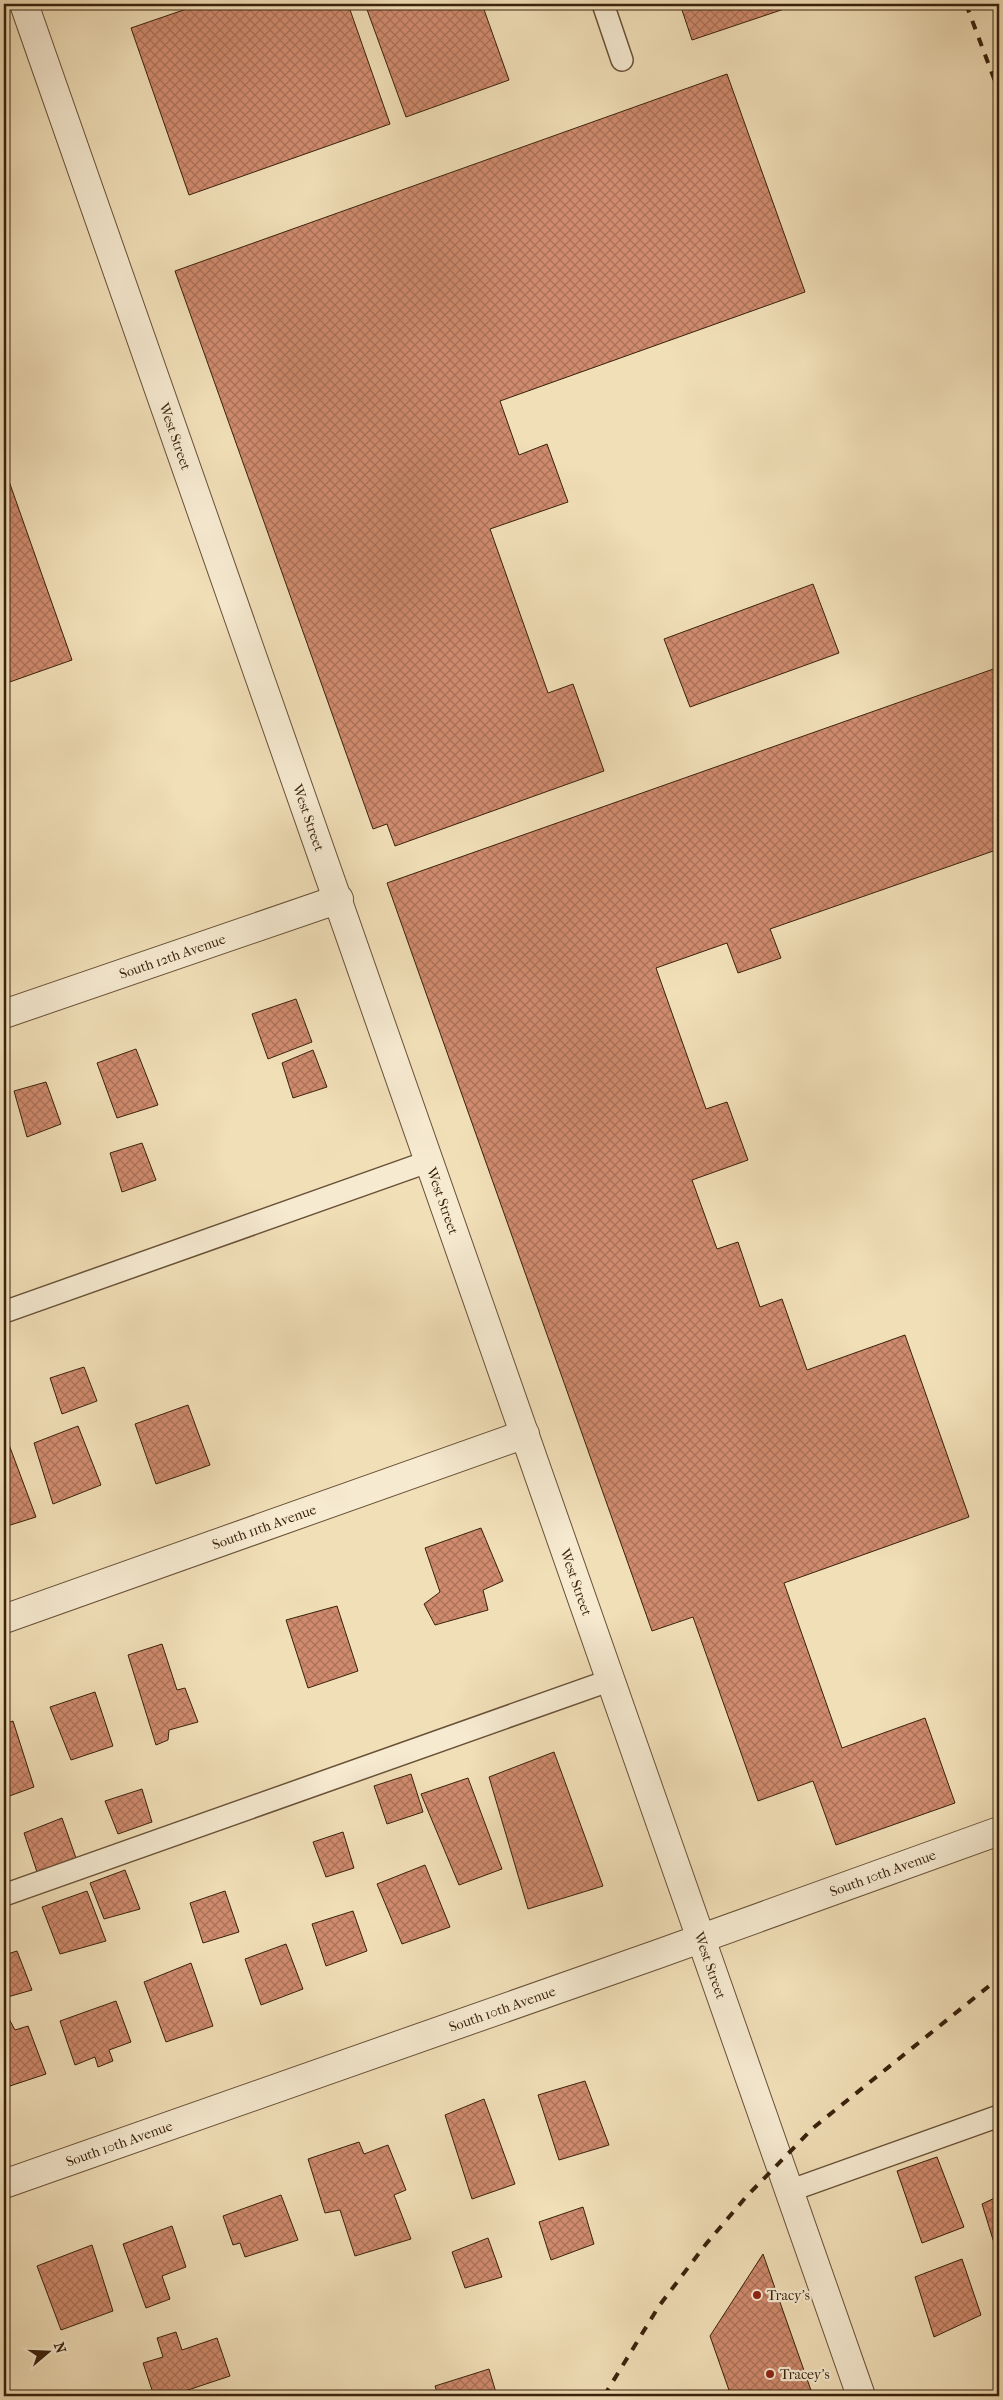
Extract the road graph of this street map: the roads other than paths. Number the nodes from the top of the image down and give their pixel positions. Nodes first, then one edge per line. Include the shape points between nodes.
1 (24, 4) edge
2 (603, 4) edge
3 (622, 60) dead end
4 (339, 899) junction
5 (4, 1014) edge
6 (430, 1161) junction
7 (4, 1312) edge
8 (525, 1434) junction
9 (4, 1619) edge
10 (611, 1680) junction
11 (999, 1831) edge
12 (4, 1896) edge
13 (702, 1938) junction
14 (999, 2116) edge
15 (4, 2184) edge
16 (789, 2191) junction
17 (861, 2396) edge

1 - 4 street, West Street
2 - 3 lane
4 - 5 street, South 12th Avenue
4 - 6 street, West Street
6 - 7 lane
6 - 8 street, West Street
8 - 9 street, South 11th Avenue
8 - 10 street, West Street
10 - 12 lane
10 - 13 street, West Street
11 - 13 street, South 10th Avenue
13 - 15 street, South 10th Avenue
13 - 16 street, West Street
14 - 16 lane
16 - 17 street, West Street

